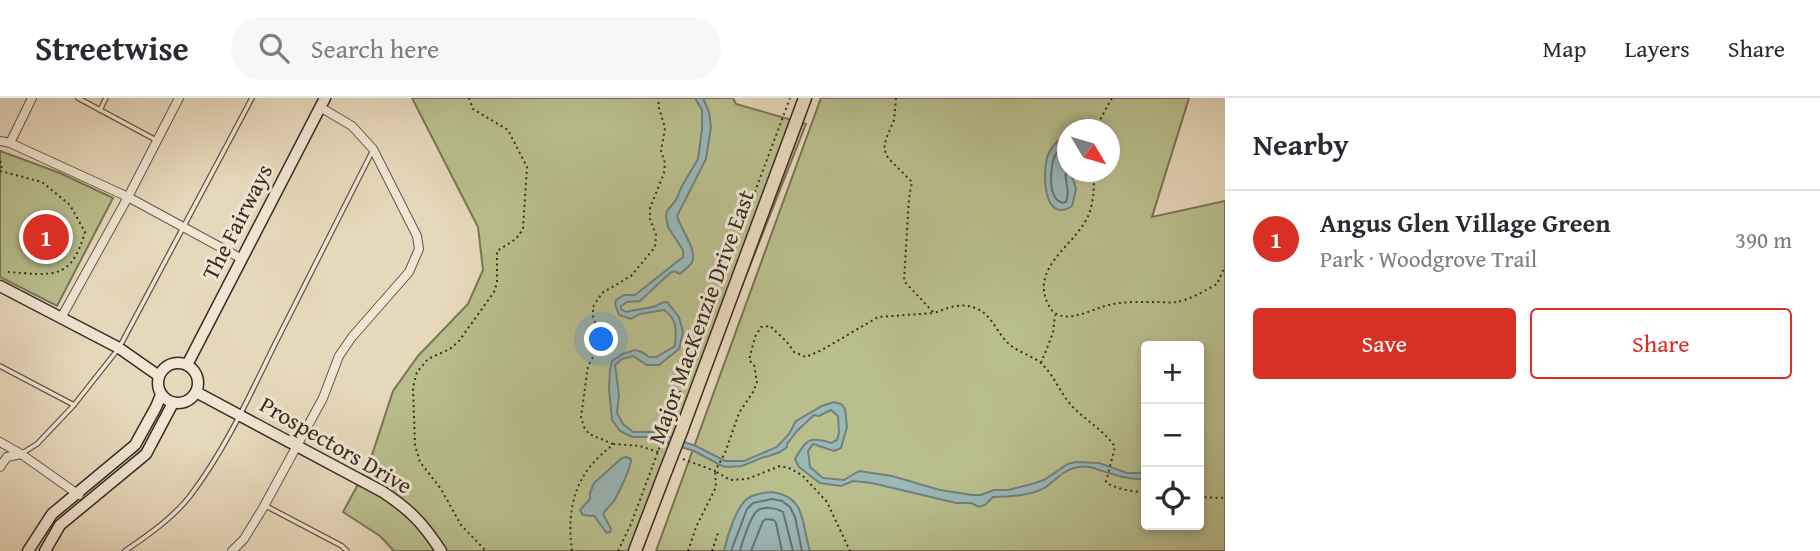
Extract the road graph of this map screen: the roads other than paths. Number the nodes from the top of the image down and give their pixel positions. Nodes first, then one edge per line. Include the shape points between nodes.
1 (32, 98) edge
2 (78, 98) edge
3 (106, 98) edge
4 (179, 98) edge
5 (252, 98) edge
6 (805, 98) edge
7 (323, 103) edge
8 (100, 110) junction
9 (156, 140) junction
10 (0, 141) edge
11 (10, 142) junction
12 (373, 149) junction
13 (128, 197) junction
14 (183, 228) junction
15 (242, 259) junction
16 (0, 286) edge
17 (61, 318) junction
18 (118, 348) junction
19 (187, 365) junction
20 (0, 366) edge
21 (159, 376) junction
22 (196, 392) junction
23 (161, 395) junction
24 (173, 403) junction
25 (74, 405) junction
26 (240, 415) junction
27 (0, 442) edge
28 (298, 446) junction
29 (21, 454) junction
30 (0, 467) edge
31 (77, 493) junction
32 (87, 502) junction
33 (264, 505) junction
34 (28, 551) edge
35 (45, 551) edge
36 (125, 551) edge
37 (232, 551) edge
38 (347, 551) edge
39 (440, 551) edge
40 (635, 551) edge

1 - 11 street
2 - 8 lane
3 - 8 lane
4 - 9 street
5 - 14 lane
6 - 40 main road, Major MacKenzie Drive East, bridge
7 - 12 street
7 - 15 street, The Fairways
8 - 9 lane
9 - 13 street
10 - 11 street
11 - 13 street
12 - 26 lane
12 - 28 street via 417,236 419,249 409,272 339,356
13 - 14 street
13 - 17 street
14 - 15 street
14 - 18 lane
15 - 19 street, The Fairways
16 - 17 street
17 - 18 street
18 - 21 street
18 - 25 lane
19 - 21 street via 172,364
19 - 22 street via 196,376
20 - 25 lane
21 - 23 street
22 - 24 street via 182,403
22 - 26 street, Prospectors Drive
23 - 24 street
23 - 31 street via 135,445
24 - 32 street via 146,454
25 - 29 lane via 37,444
26 - 28 street, Prospectors Drive
26 - 36 lane via 189,496
27 - 29 street
28 - 33 street
28 - 39 street, Prospectors Drive via 407,508 426,527
29 - 30 street via 8,457
29 - 31 street
31 - 32 street
31 - 34 street via 52,514
32 - 35 street via 61,525
33 - 37 street
33 - 38 lane

